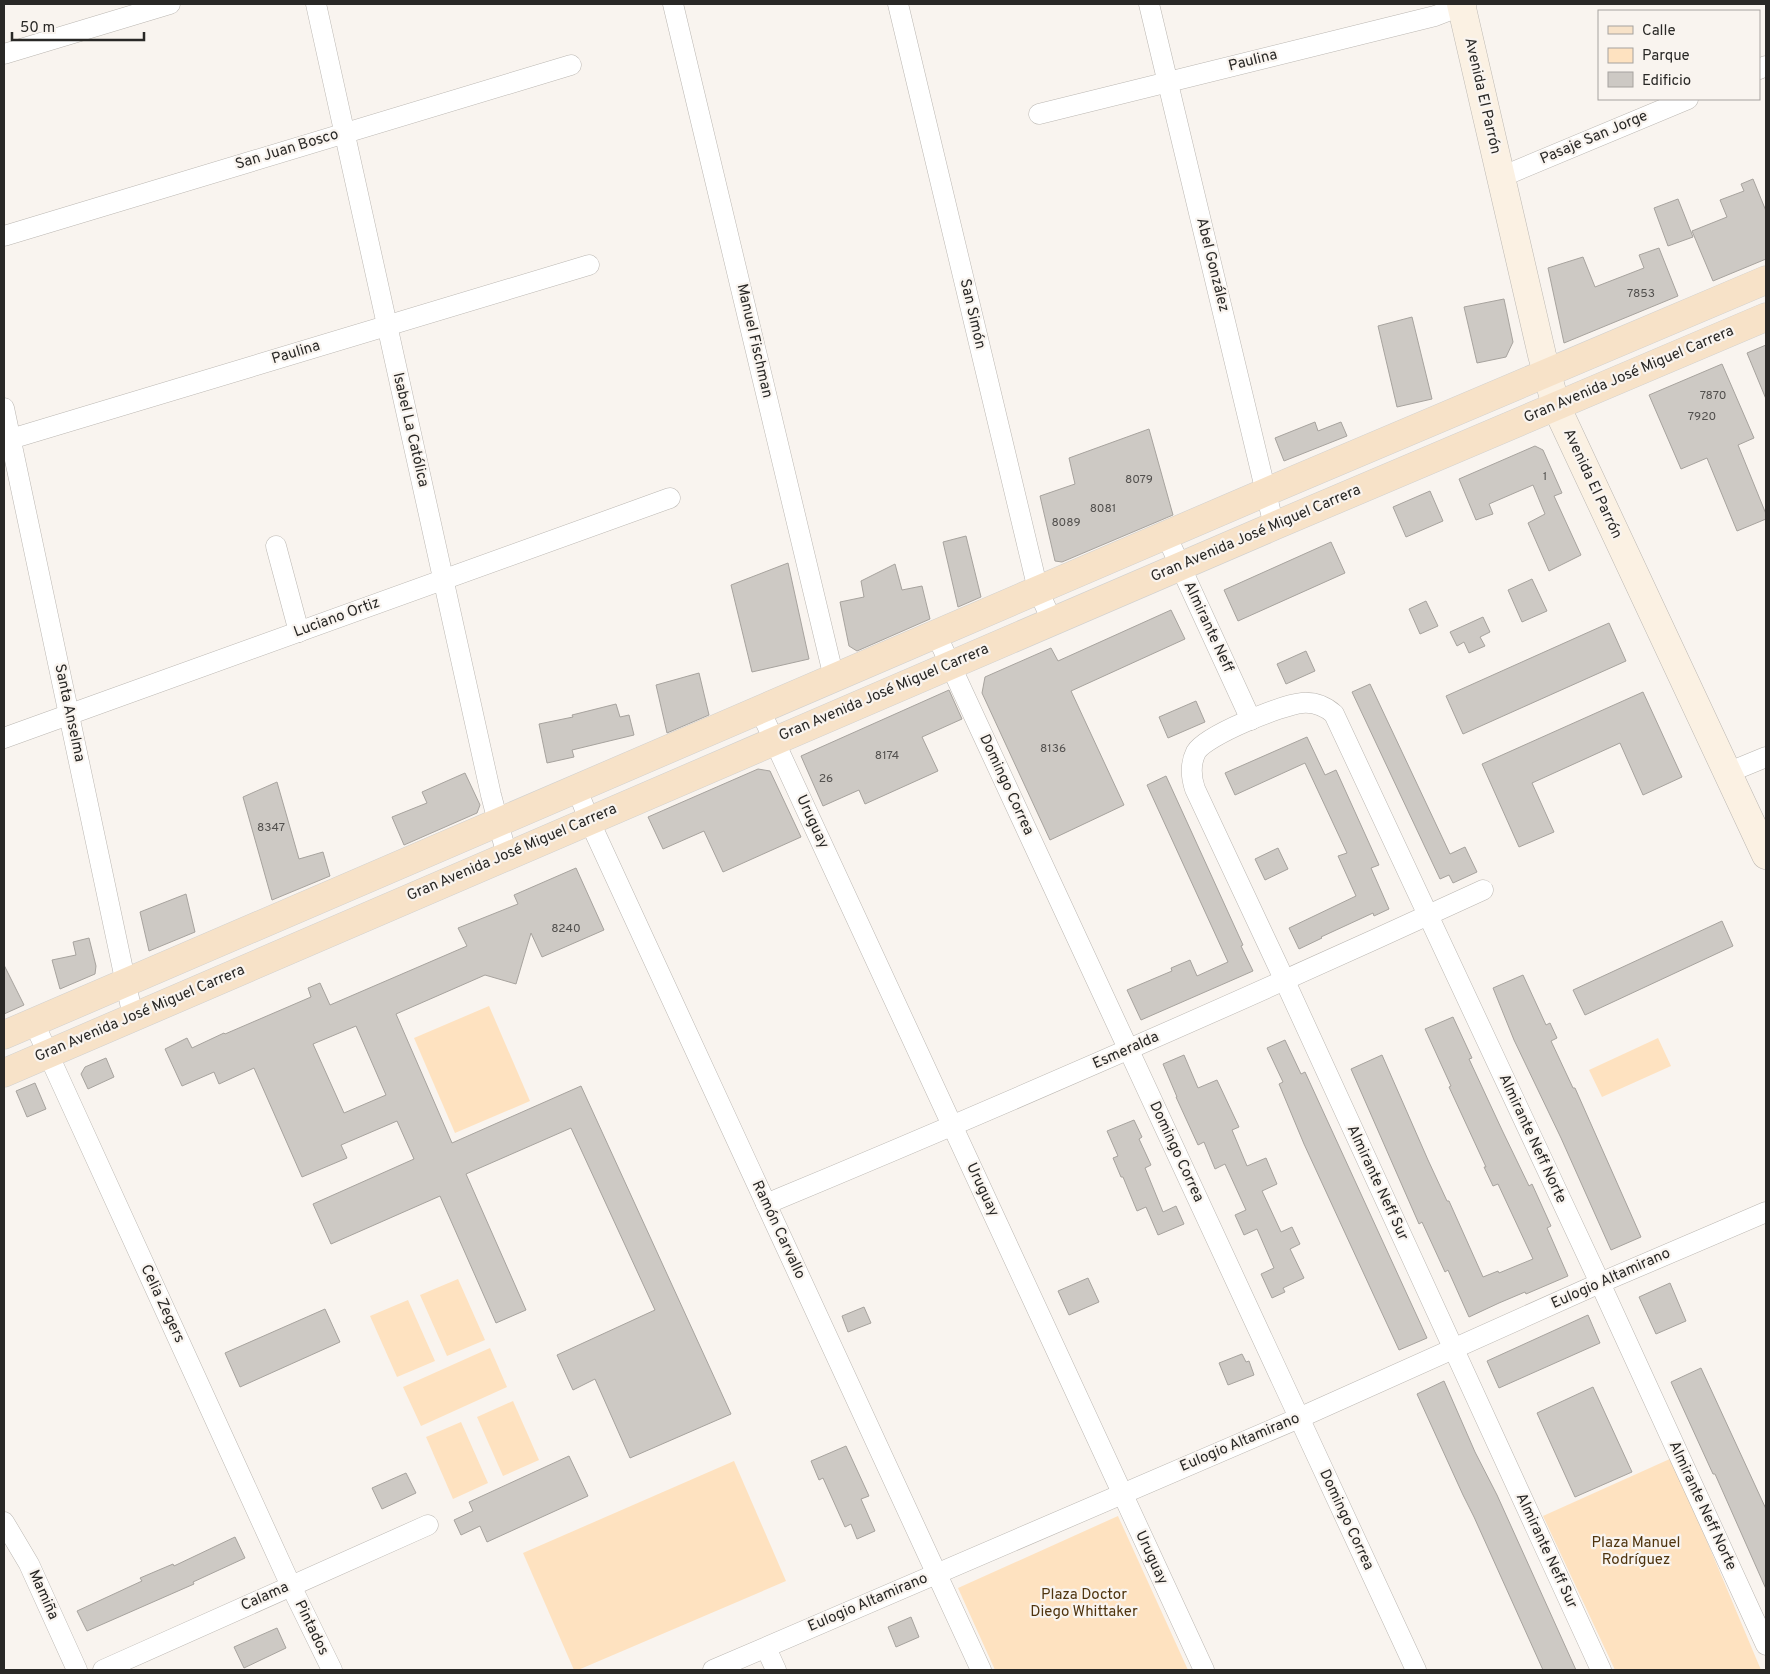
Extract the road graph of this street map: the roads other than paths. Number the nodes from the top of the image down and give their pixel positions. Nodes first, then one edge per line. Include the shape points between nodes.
1 (170, 4) edge
2 (316, 4) edge
3 (673, 4) edge
4 (898, 4) edge
5 (1149, 4) edge
6 (1463, 4) edge
7 (4, 54) edge
8 (571, 65) dead end
9 (1168, 82) junction
10 (1686, 100) edge
11 (1039, 114) dead end
12 (344, 133) junction
13 (1501, 177) junction
14 (4, 236) edge
15 (589, 265) dead end
16 (1766, 280) edge
17 (1766, 317) edge
18 (387, 326) junction
19 (1547, 374) junction
20 (1556, 406) junction
21 (4, 408) edge
22 (7, 440) edge
23 (1266, 492) junction
24 (670, 498) dead end
25 (1274, 526) junction
26 (1166, 535) junction
27 (276, 546) dead end
28 (1180, 566) junction
29 (443, 580) junction
30 (1038, 590) junction
31 (1052, 621) junction
32 (298, 632) junction
33 (936, 634) junction
34 (951, 665) junction
35 (834, 678) junction
36 (760, 710) junction
37 (69, 715) junction
38 (1251, 720) junction
39 (4, 738) edge
40 (774, 741) junction
41 (1766, 757) edge
42 (1727, 773) junction
43 (576, 789) junction
44 (589, 820) junction
45 (498, 822) junction
46 (1766, 854) edge
47 (507, 856) junction
48 (1483, 890) dead end
49 (1428, 915) junction
50 (1284, 980) junction
51 (126, 984) junction
52 (133, 1017) junction
53 (34, 1022) junction
54 (4, 1035) edge
55 (1129, 1050) junction
56 (48, 1054) junction
57 (4, 1073) edge
58 (953, 1127) junction
59 (766, 1204) junction
60 (1766, 1212) edge
61 (1600, 1284) junction
62 (1454, 1349) junction
63 (1299, 1418) junction
64 (1122, 1494) junction
65 (4, 1522) edge
66 (428, 1524) dead end
67 (936, 1574) junction
68 (290, 1586) junction
69 (1766, 1645) edge
70 (766, 1648) junction
71 (77, 1670) edge
72 (103, 1670) edge
73 (332, 1670) edge
74 (713, 1670) edge
75 (776, 1670) edge
76 (981, 1670) edge
77 (1204, 1670) edge
78 (1416, 1670) edge
79 (1601, 1670) edge

1 - 7 street
2 - 12 street, Isabel La Católica
3 - 35 street, Manuel Fischman
4 - 30 street, San Simón
5 - 9 street, Abel González
6 - 9 street, Paulina via 1435,16
6 - 13 main road, Avenida El Parrón
8 - 12 street, San Juan Bosco
9 - 11 street, Paulina
9 - 23 street, Abel González
10 - 13 street, Pasaje San Jorge
12 - 14 street, San Juan Bosco
12 - 18 street, Isabel La Católica
13 - 19 main road, Avenida El Parrón
15 - 18 street, Paulina
16 - 19 main road
17 - 20 main road, Gran Avenida José Miguel Carrera
18 - 22 street, Paulina
18 - 29 street, Isabel La Católica
19 - 20 main road, Avenida El Parrón
19 - 23 main road
20 - 25 main road, Gran Avenida José Miguel Carrera
20 - 42 main road, Avenida El Parrón
21 - 22 street, Santa Anselma
22 - 37 street, Santa Anselma
23 - 25 street, Abel González
23 - 26 main road
24 - 29 street, Luciano Ortiz
25 - 28 main road, Gran Avenida José Miguel Carrera
26 - 28 street, Almirante Neff
26 - 30 main road
27 - 32 street
28 - 31 main road, Gran Avenida José Miguel Carrera
28 - 38 street, Almirante Neff
29 - 32 street, Luciano Ortiz
29 - 45 street, Isabel La Católica
30 - 31 street, San Simón
30 - 33 main road
31 - 34 main road, Gran Avenida José Miguel Carrera
32 - 37 street, Luciano Ortiz
33 - 34 street, Domingo Correa
33 - 35 main road
34 - 40 main road, Gran Avenida José Miguel Carrera
34 - 55 street, Domingo Correa
35 - 36 main road
36 - 40 street, Uruguay
36 - 43 main road
37 - 39 street, Luciano Ortiz
37 - 51 street, Santa Anselma
38 - 49 street, Almirante Neff Norte via 1285,706 1302,703 1320,705 1334,714
38 - 50 street, Almirante Neff Sur via 1203,744 1193,759 1192,779
40 - 44 main road, Gran Avenida José Miguel Carrera
40 - 58 street, Uruguay
41 - 42 street
42 - 46 main road, Avenida El Parrón
43 - 44 street, Ramón Carvallo
43 - 45 main road
44 - 47 main road, Gran Avenida José Miguel Carrera
44 - 59 street, Ramón Carvallo
45 - 47 street, Isabel La Católica
45 - 51 main road
47 - 52 main road, Gran Avenida José Miguel Carrera
48 - 49 street, Esmeralda
49 - 50 street, Esmeralda
49 - 61 street, Almirante Neff Norte
50 - 55 street, Esmeralda
50 - 62 street, Almirante Neff Sur
51 - 52 street, Santa Anselma
51 - 53 main road
52 - 56 main road, Gran Avenida José Miguel Carrera
53 - 54 main road
53 - 56 street, Celia Zegers
55 - 58 street, Esmeralda
55 - 63 street, Domingo Correa
56 - 57 main road, Gran Avenida José Miguel Carrera
56 - 68 street, Celia Zegers
58 - 59 street, Esmeralda
58 - 64 street, Uruguay
59 - 67 street, Ramón Carvallo
60 - 61 street, Eulogio Altamirano
61 - 62 street, Eulogio Altamirano
61 - 69 street, Almirante Neff Norte
62 - 63 street, Eulogio Altamirano
62 - 79 street, Almirante Neff Sur
63 - 64 street, Eulogio Altamirano
63 - 78 street, Domingo Correa
64 - 67 street, Eulogio Altamirano
64 - 77 street, Uruguay
65 - 71 street, Mamiña via 29,1564
66 - 68 street, Calama
67 - 70 street, Eulogio Altamirano
67 - 76 street, Ramón Carvallo
68 - 72 street, Calama
68 - 73 street, Pintados
70 - 74 street, Eulogio Altamirano
70 - 75 street

